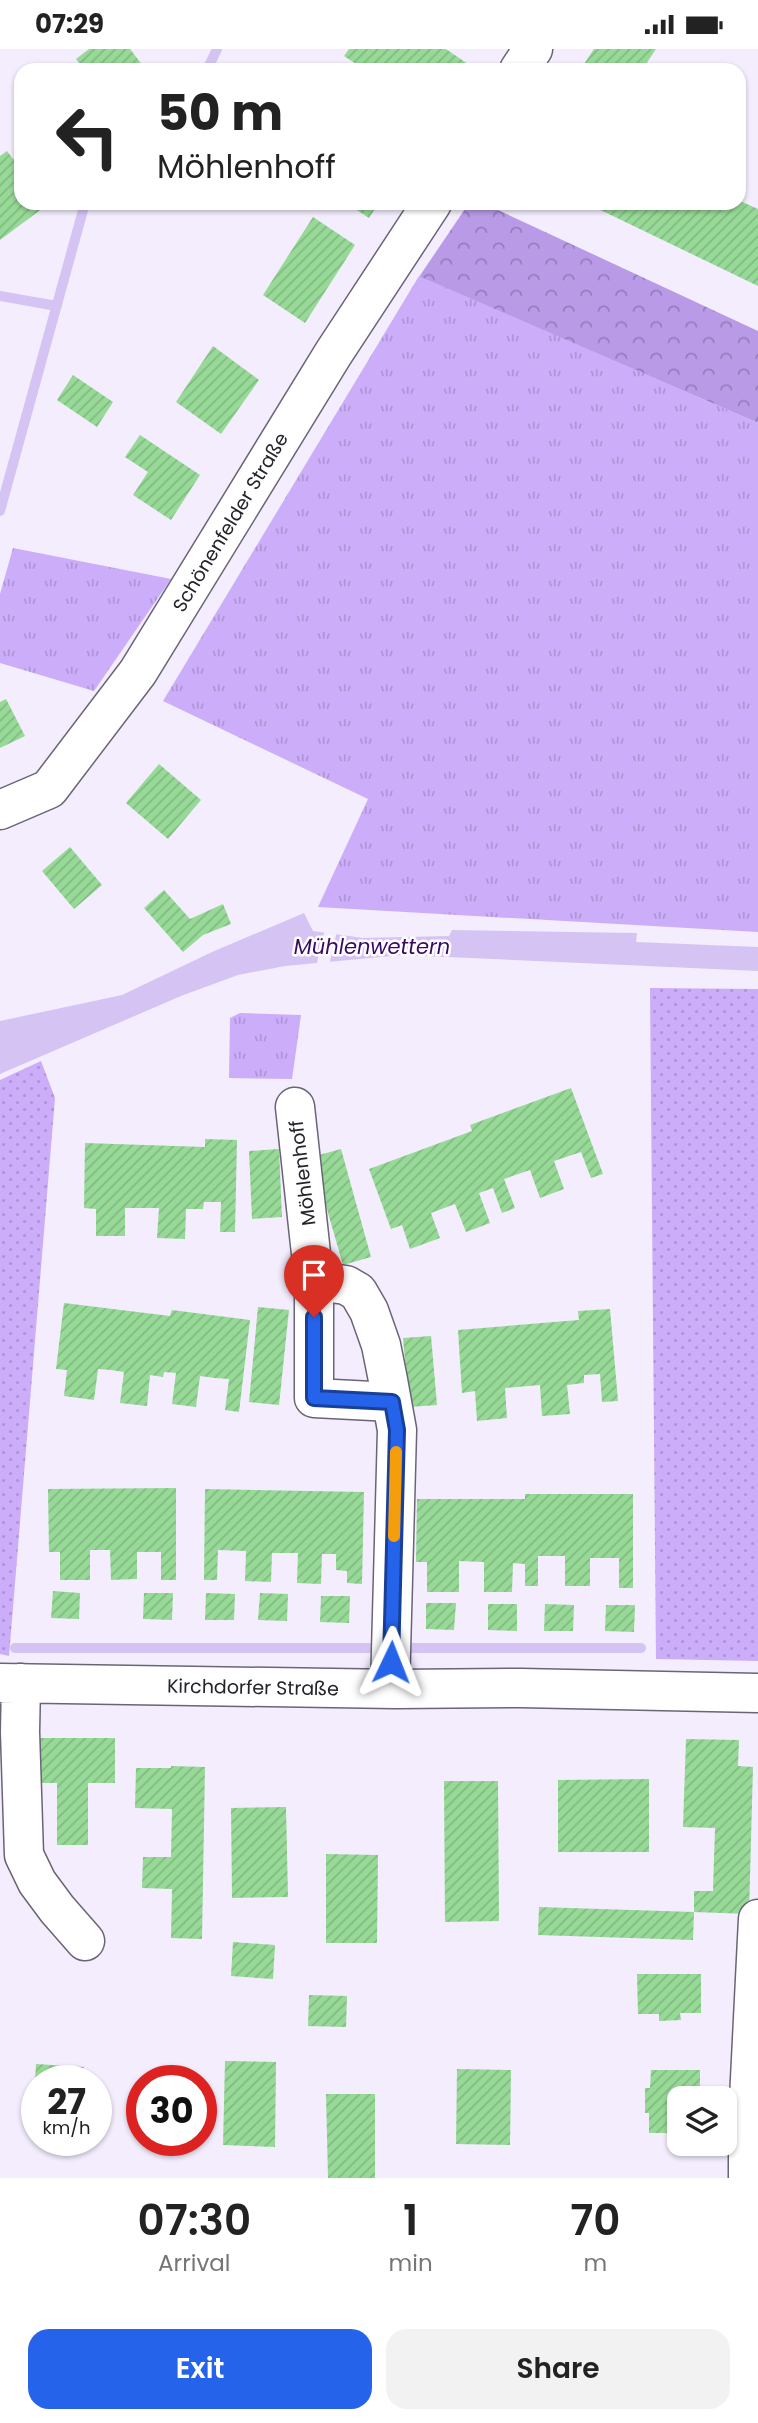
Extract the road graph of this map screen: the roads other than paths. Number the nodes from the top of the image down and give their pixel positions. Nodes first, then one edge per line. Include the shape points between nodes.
1 (427, 210) edge
2 (0, 810) edge
3 (295, 1107) dead end
4 (314, 1281) junction
5 (392, 1402) junction
6 (391, 1662) junction
7 (10, 1683) edge
8 (758, 1693) edge
9 (758, 1919) edge
10 (85, 1941) dead end
11 (748, 2178) edge

1 - 2 street, Schönenfelder Straße via 333,354 138,672 50,789
3 - 4 street, Möhlenhoff
4 - 5 street via 358,1292 381,1345
4 - 5 street, Möhlenhoff via 314,1398
5 - 6 street via 397,1430
6 - 7 street, Kirchdorfer Straße
6 - 8 street, Kirchdorfer Straße via 521,1688
7 - 10 street via 20,1733 24,1855 37,1881
9 - 11 street

